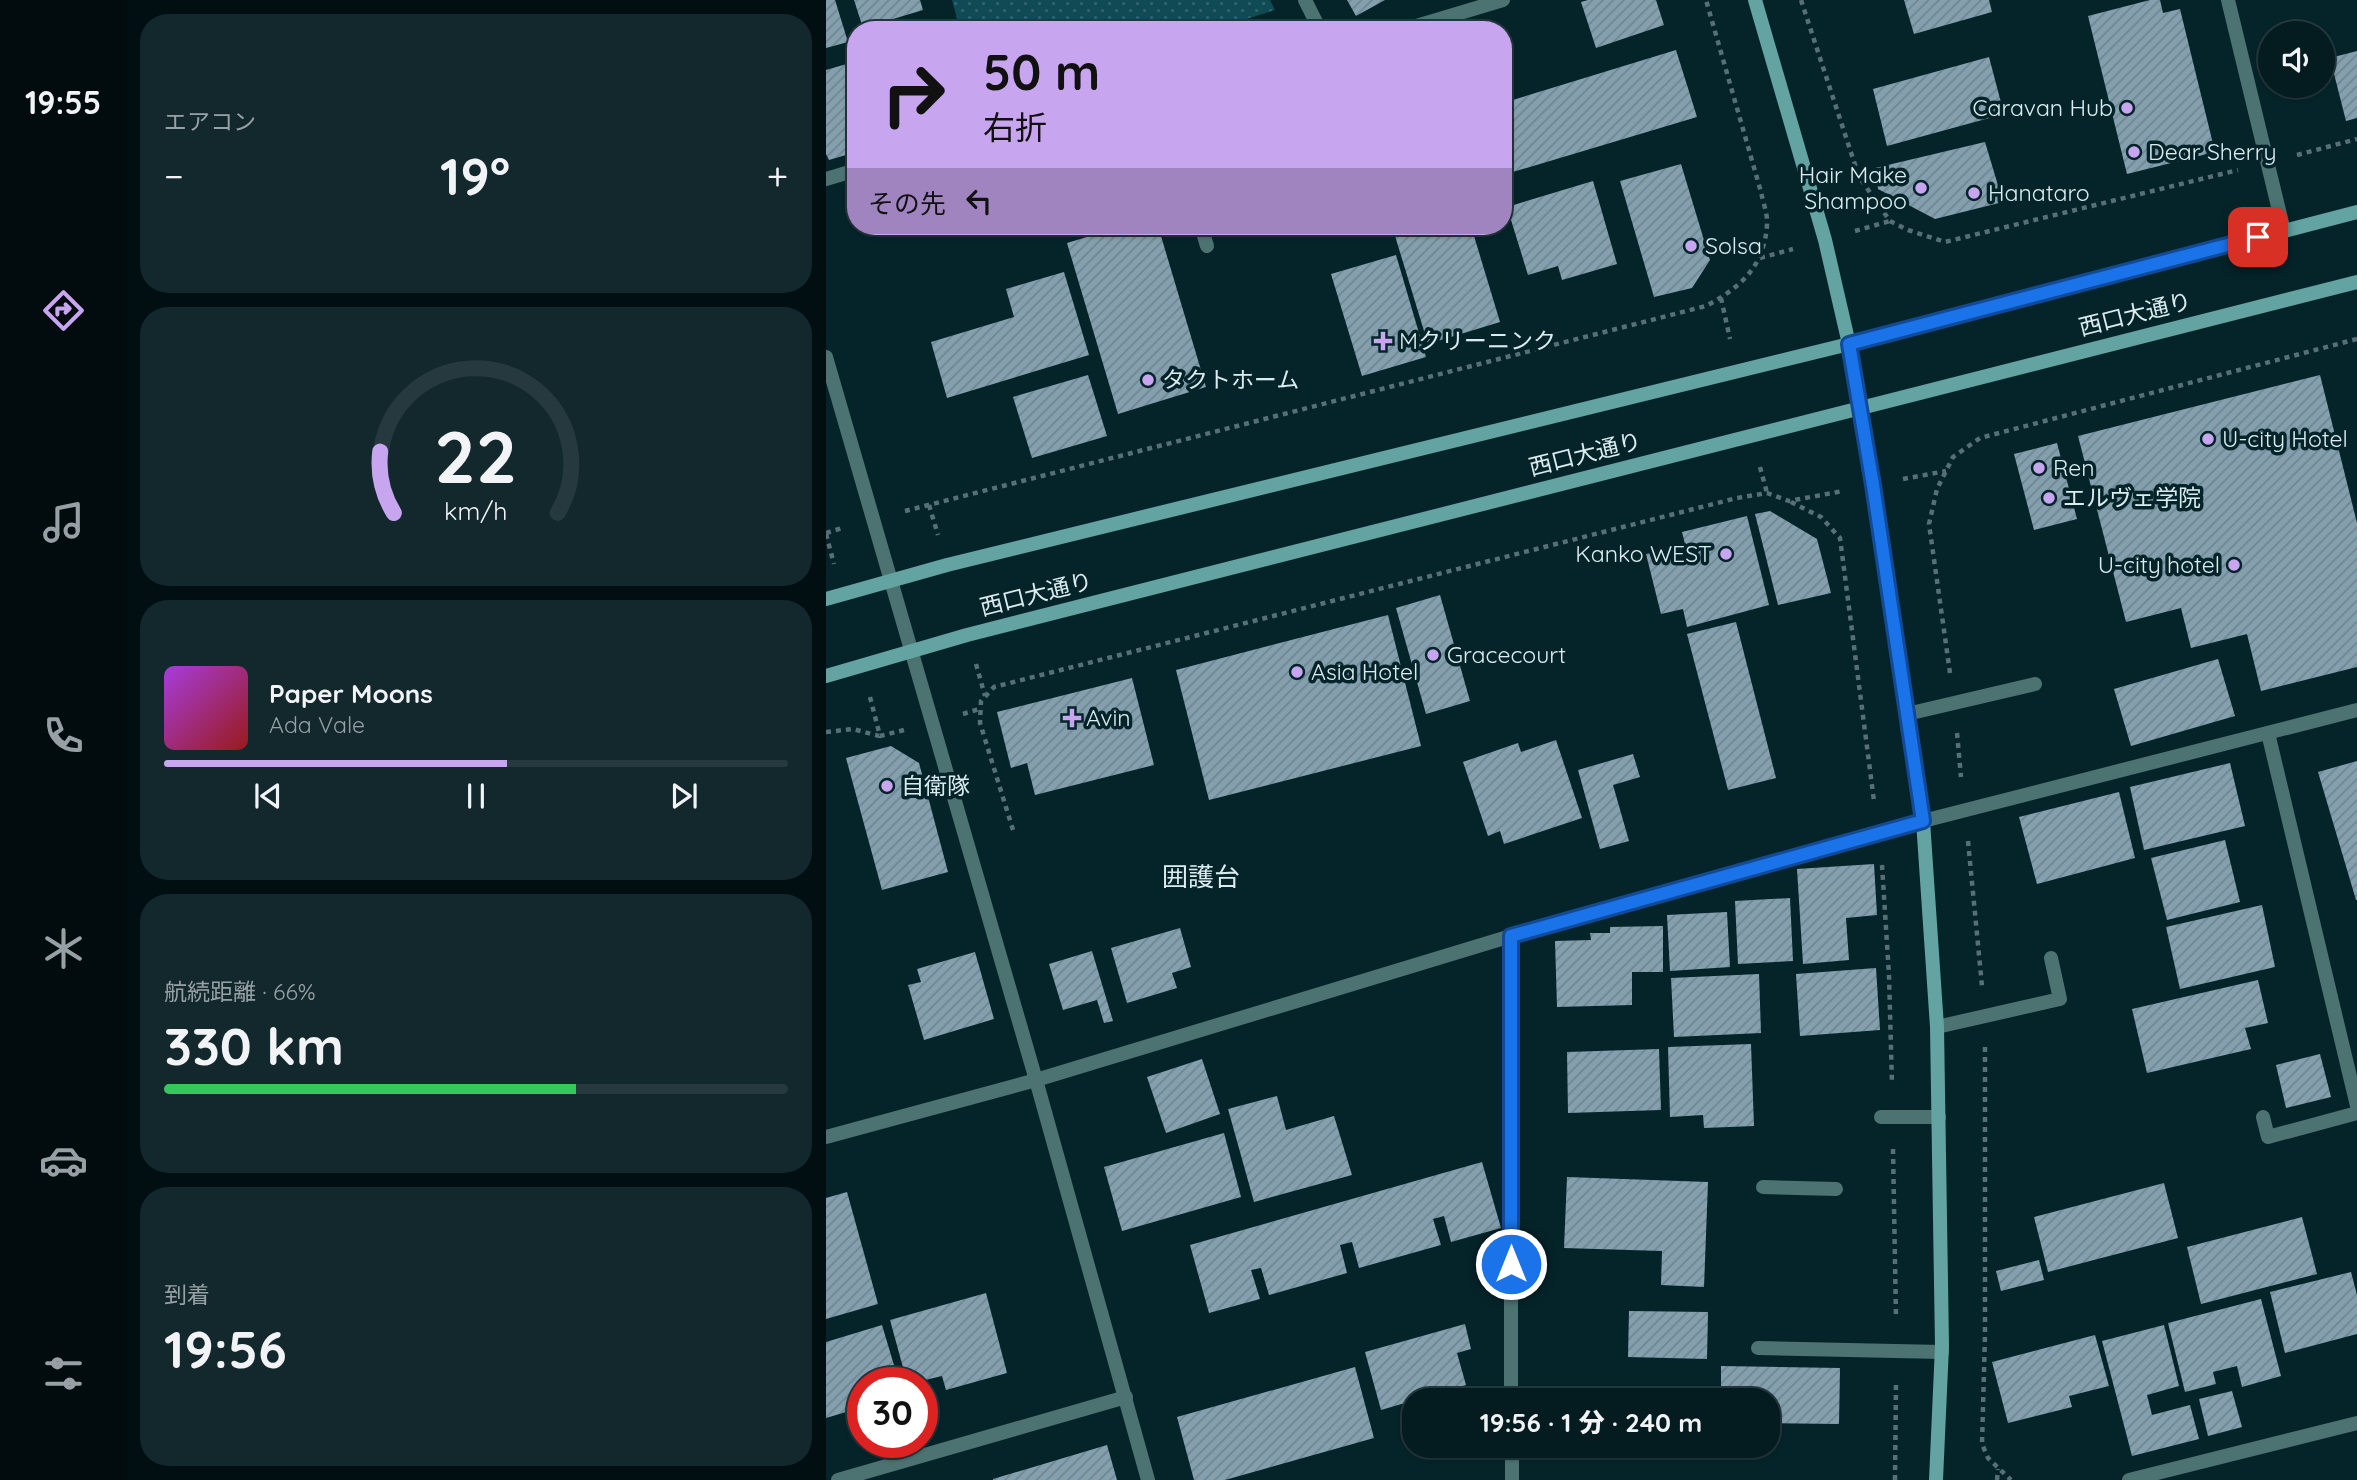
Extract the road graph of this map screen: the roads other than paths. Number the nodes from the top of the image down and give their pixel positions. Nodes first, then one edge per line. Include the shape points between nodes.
1 (1305, 0) edge
2 (1503, 0) edge
3 (1755, 0) edge
4 (2228, 0) edge
5 (1316, 21) edge
6 (1434, 21) edge
7 (847, 173) edge
8 (826, 179) edge
9 (2357, 212) edge
10 (2284, 231) junction
11 (1204, 235) edge
12 (1207, 246) dead end
13 (2357, 282) edge
14 (1849, 344) junction
15 (826, 357) edge
16 (1860, 408) junction
17 (890, 582) junction
18 (826, 598) edge
19 (911, 652) junction
20 (826, 676) edge
21 (2035, 684) dead end
22 (2357, 710) edge
23 (1907, 714) junction
24 (2268, 733) junction
25 (1923, 821) junction
26 (1511, 936) junction
27 (2050, 958) dead end
28 (1937, 1027) junction
29 (1036, 1080) junction
30 (2357, 1106) edge
31 (2357, 1113) edge
32 (1887, 1117) road end
33 (1938, 1117) junction
34 (2263, 1117) dead end
35 (826, 1137) edge
36 (1763, 1188) dead end
37 (1836, 1189) dead end
38 (1758, 1348) dead end
39 (1942, 1352) junction
40 (1511, 1388) edge
41 (1126, 1397) junction
42 (2357, 1423) edge
43 (1511, 1458) edge
44 (838, 1480) edge
45 (1148, 1480) edge
46 (1511, 1480) edge
47 (1937, 1480) edge
48 (2129, 1480) edge

1 - 5 street
2 - 6 street
3 - 14 street via 1825,240
4 - 10 street
7 - 8 street
9 - 10 street, 西口大通り
10 - 14 street, 西口大通り
11 - 12 street
13 - 16 street, 西口大通り
14 - 16 street
14 - 17 street, 西口大通り
15 - 17 street
16 - 19 street, 西口大通り
16 - 23 street
17 - 18 street, 西口大通り
17 - 19 street
19 - 20 street, 西口大通り
19 - 29 street
21 - 23 street
22 - 24 street
23 - 25 street
24 - 25 street
24 - 30 street
25 - 26 street
25 - 28 street
26 - 29 street
26 - 40 street
27 - 28 street via 2060,999
28 - 33 street
29 - 35 street
29 - 41 street
31 - 34 street via 2269,1137
32 - 33 street
33 - 39 street
36 - 37 street
38 - 39 street
39 - 47 street
41 - 44 street
41 - 45 street
42 - 48 street
43 - 46 street

